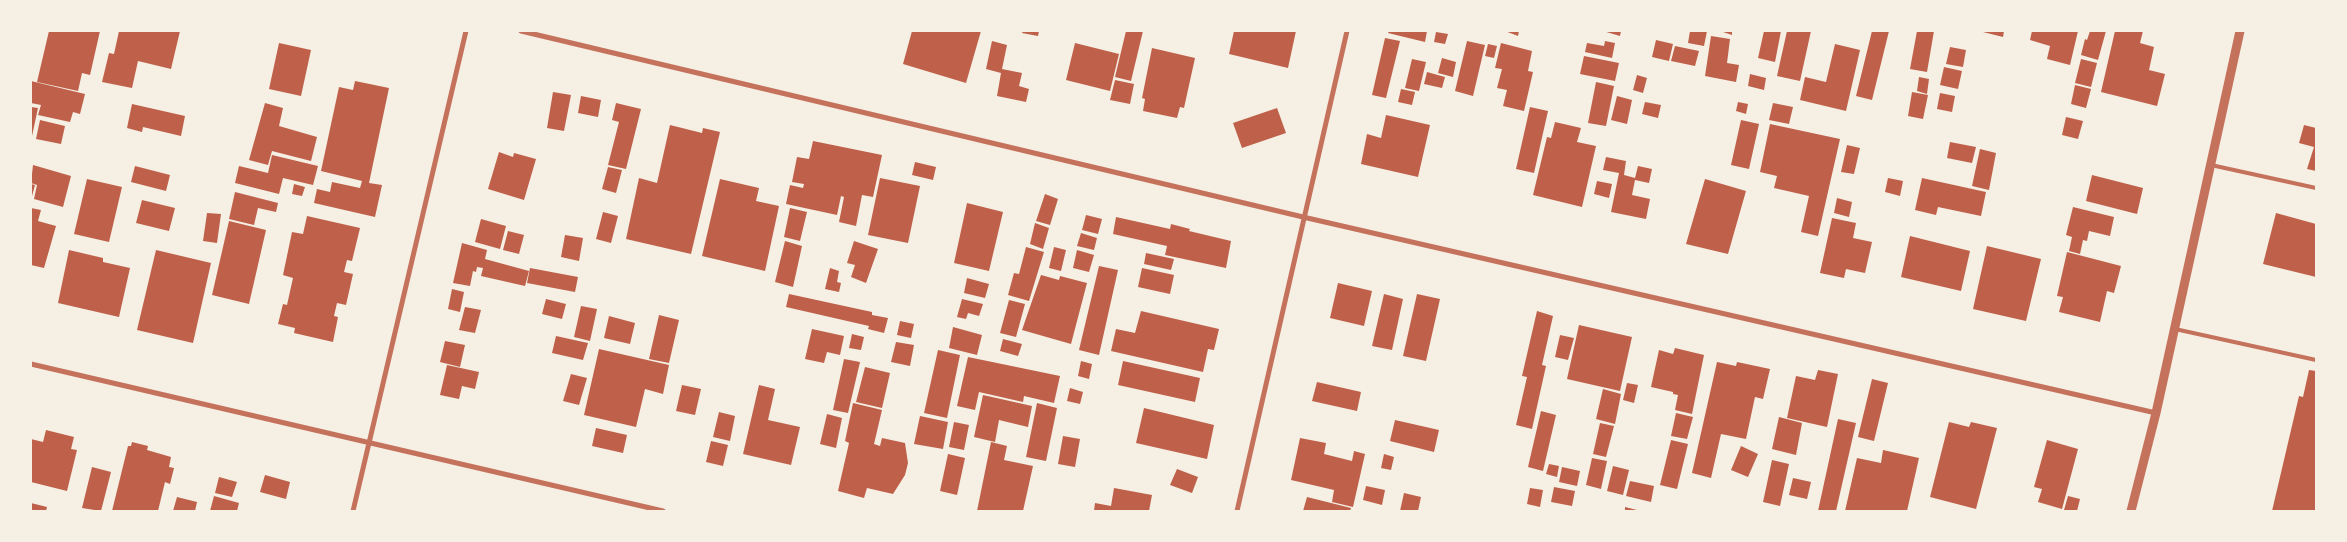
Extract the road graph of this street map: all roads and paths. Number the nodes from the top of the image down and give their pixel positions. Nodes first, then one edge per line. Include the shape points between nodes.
1 (466, 31) edge
2 (522, 31) edge
3 (1347, 31) edge
4 (2240, 31) edge
5 (2211, 165) junction
6 (2316, 188) edge
7 (1303, 217) junction
8 (2173, 328) junction
9 (2316, 360) edge
10 (31, 364) edge
11 (2156, 413) junction
12 (369, 442) junction
13 (353, 511) edge
14 (663, 511) edge
15 (1237, 511) edge
16 (2131, 511) edge

1 - 12 street
2 - 7 street
3 - 7 street
4 - 5 street
5 - 6 lane
5 - 8 street
7 - 11 street
7 - 15 street
8 - 9 lane
8 - 11 street
10 - 12 street
11 - 16 street
12 - 13 street
12 - 14 street

